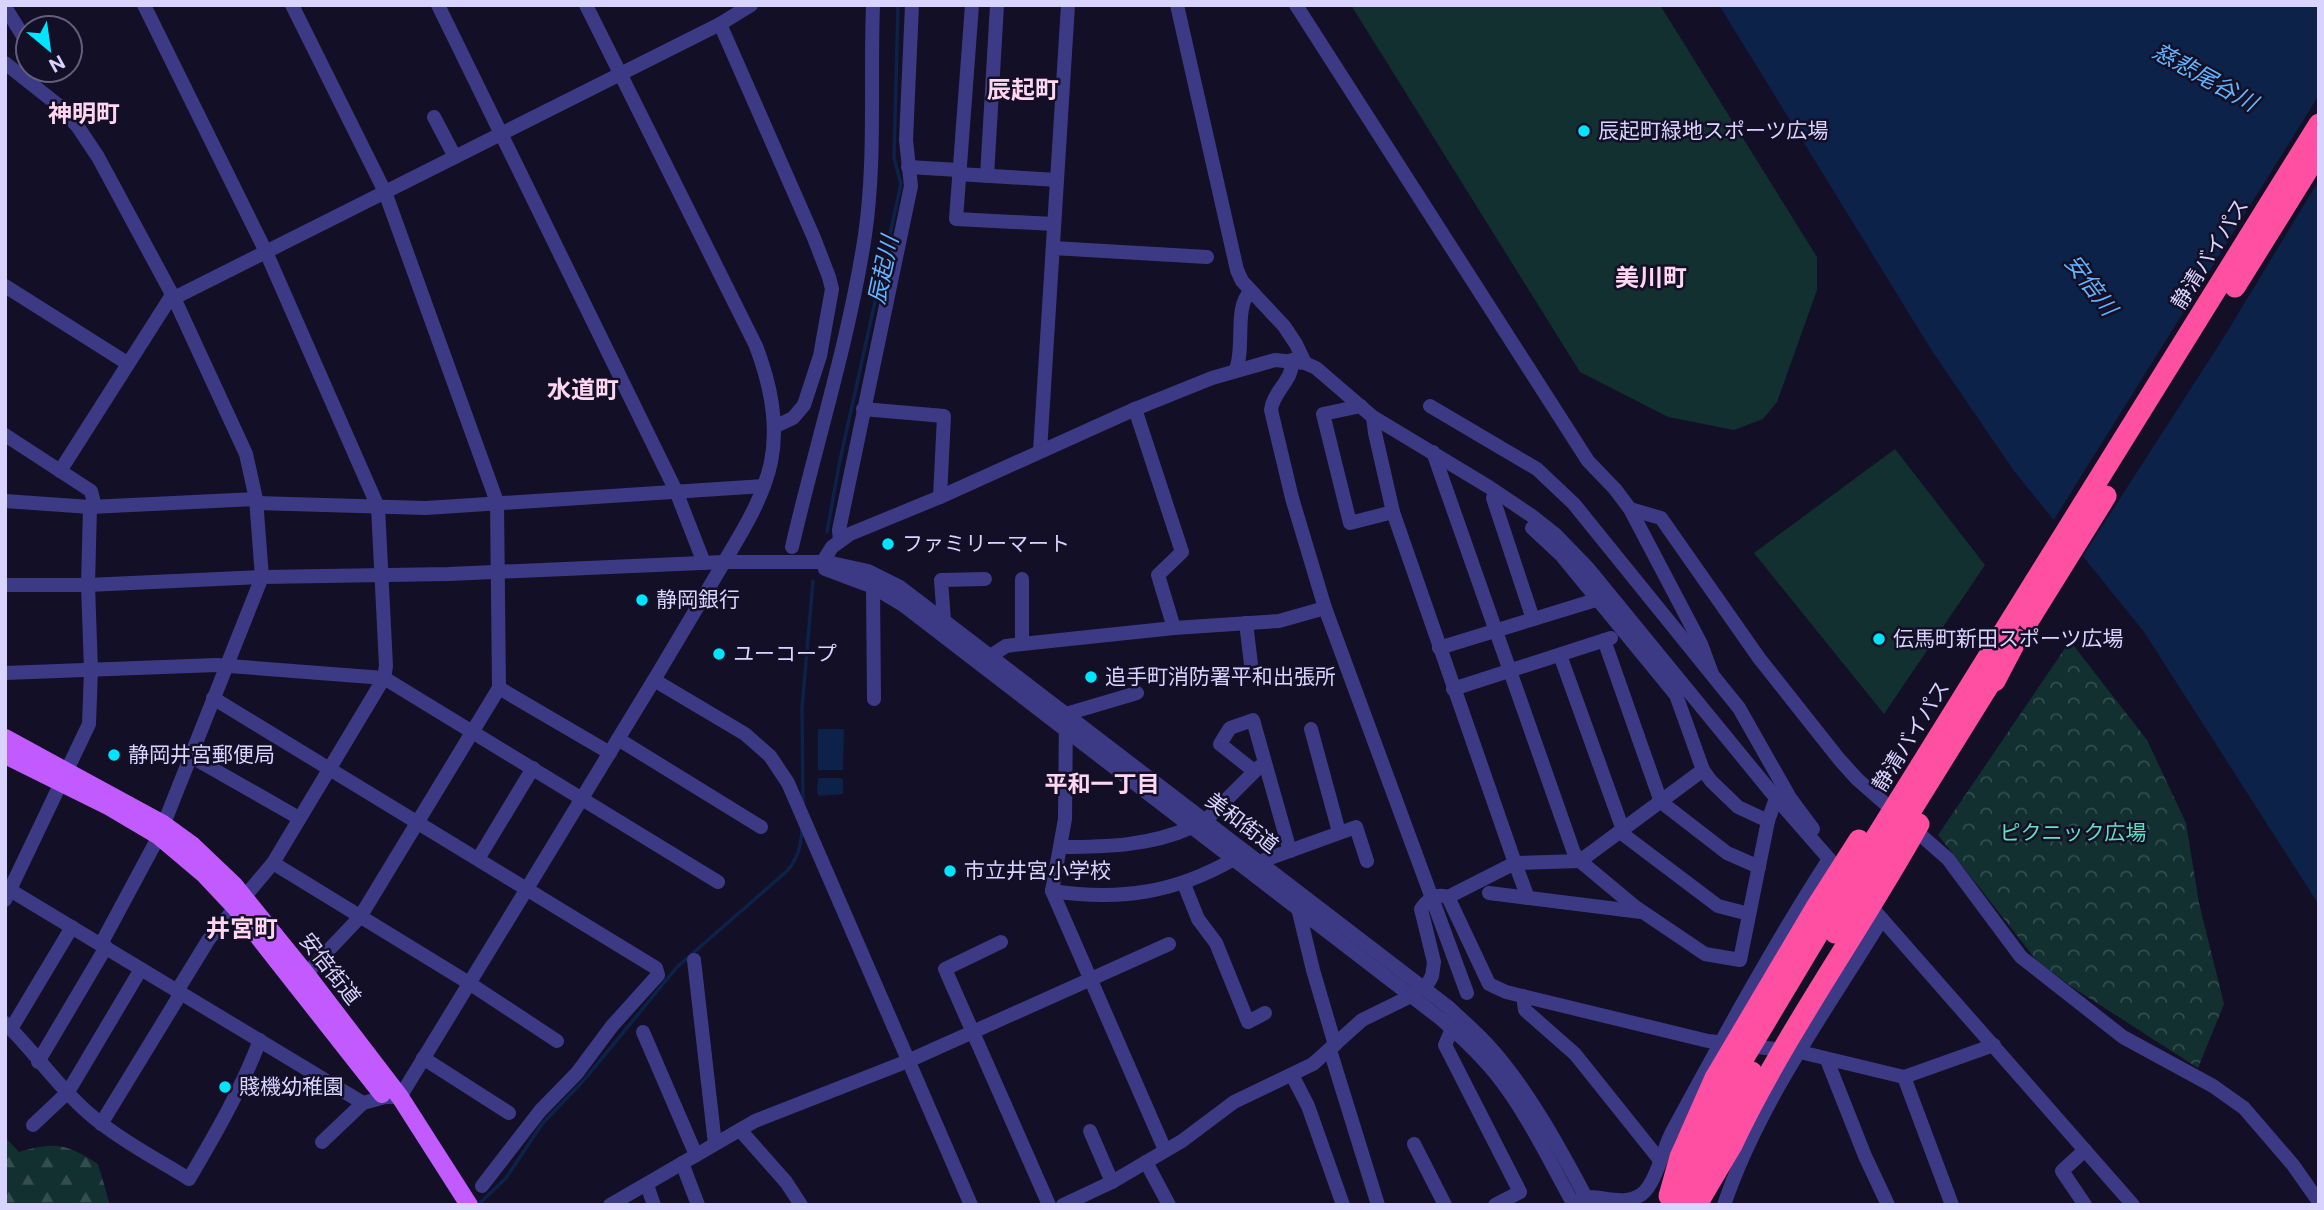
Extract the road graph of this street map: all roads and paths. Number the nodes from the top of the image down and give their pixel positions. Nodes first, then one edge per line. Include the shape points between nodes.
1 (144, 5) edge
2 (292, 5) edge
3 (438, 5) edge
4 (586, 5) edge
5 (751, 5) edge
6 (912, 5) edge
7 (972, 5) edge
8 (997, 5) edge
9 (1068, 5) edge
10 (1177, 5) edge
11 (1296, 5) edge
12 (874, 7) edge
13 (720, 24) junction
14 (621, 74) junction
15 (41, 84) edge
16 (434, 117) dead end
17 (2319, 124) edge
18 (503, 134) junction
19 (2319, 152) edge
20 (455, 157) junction
21 (908, 167) junction
22 (959, 172) junction
23 (987, 176) junction
24 (1057, 180) junction
25 (385, 192) junction
26 (1054, 224) junction
27 (1053, 248) junction
28 (266, 252) junction
29 (1207, 257) dead end
30 (5, 286) edge
31 (1250, 292) junction
32 (173, 296) junction
33 (1298, 361) junction
34 (127, 363) junction
35 (1236, 369) junction
36 (1361, 406) junction
37 (1430, 406) dead end
38 (863, 409) junction
39 (1135, 409) junction
40 (1373, 417) junction
41 (774, 427) junction
42 (5, 435) edge
43 (1040, 451) junction
44 (1433, 452) junction
45 (60, 471) junction
46 (764, 486) junction
47 (676, 491) junction
48 (1491, 492) junction
49 (940, 497) junction
50 (5, 501) edge
51 (256, 501) junction
52 (496, 502) junction
53 (93, 507) junction
54 (378, 507) junction
55 (1630, 509) junction
56 (1393, 512) junction
57 (840, 540) junction
58 (792, 547) dead end
59 (724, 562) junction
60 (704, 563) junction
61 (800, 563) junction
62 (829, 563) junction
63 (497, 572) junction
64 (381, 575) junction
65 (262, 577) junction
66 (985, 579) dead end
67 (1022, 579) dead end
68 (5, 585) edge
69 (88, 585) junction
70 (873, 587) junction
71 (1599, 599) junction
72 (1325, 608) junction
73 (2020, 608) junction
74 (1533, 620) junction
75 (944, 621) junction
76 (1246, 623) junction
77 (1174, 628) junction
78 (1497, 630) junction
79 (1626, 634) junction
80 (2017, 639) junction
81 (1604, 640) junction
82 (1022, 644) junction
83 (1439, 648) junction
84 (1560, 655) junction
85 (989, 657) junction
86 (1251, 664) dead end
87 (226, 667) junction
88 (92, 670) junction
89 (1511, 670) junction
90 (5, 673) edge
91 (1712, 674) junction
92 (384, 678) junction
93 (654, 680) junction
94 (499, 688) junction
95 (1453, 689) junction
96 (1137, 693) dead end
97 (213, 698) junction
98 (874, 699) dead end
99 (1066, 714) junction
100 (1311, 729) dead end
101 (1066, 730) junction
102 (473, 732) junction
103 (5, 738) edge
104 (618, 739) junction
105 (610, 753) junction
106 (5, 755) edge
107 (190, 756) junction
108 (329, 768) junction
109 (533, 768) junction
110 (1703, 770) junction
111 (63, 776) junction
112 (582, 798) junction
113 (1776, 798) junction
114 (1661, 802) junction
115 (299, 818) junction
116 (1768, 821) junction
117 (419, 823) junction
118 (1198, 824) junction
119 (761, 827) dead end
120 (161, 830) junction
121 (1621, 831) junction
122 (1339, 832) junction
123 (1061, 847) junction
124 (1290, 850) junction
125 (1827, 857) junction
126 (478, 859) junction
127 (1234, 859) junction
128 (1367, 861) dead end
129 (1580, 861) junction
130 (1259, 862) junction
131 (273, 863) junction
132 (1515, 863) junction
133 (1759, 867) junction
134 (718, 882) dead end
135 (1184, 884) junction
136 (527, 888) junction
137 (1052, 891) junction
138 (7, 892) edge
139 (1489, 893) dead end
140 (1440, 897) junction
141 (1528, 898) junction
142 (240, 902) junction
143 (1298, 908) junction
144 (1644, 912) junction
145 (1749, 915) junction
146 (360, 916) junction
147 (1882, 919) junction
148 (72, 927) junction
149 (1001, 942) dead end
150 (1169, 944) dead end
151 (104, 946) junction
152 (694, 960) dead end
153 (141, 969) junction
154 (306, 974) junction
155 (1092, 979) junction
156 (469, 983) junction
157 (1424, 987) junction
158 (179, 992) junction
159 (1467, 993) dead end
160 (1411, 996) junction
161 (1523, 996) junction
162 (1265, 1013) dead end
163 (8, 1026) edge
164 (1452, 1029) junction
165 (643, 1032) dead end
166 (972, 1033) junction
167 (260, 1040) junction
168 (557, 1041) dead end
169 (1720, 1043) junction
170 (1994, 1045) junction
171 (1332, 1047) junction
172 (1800, 1052) junction
173 (423, 1058) junction
174 (1827, 1060) junction
175 (908, 1061) junction
176 (38, 1062) junction
177 (1293, 1075) junction
178 (1905, 1077) junction
179 (68, 1092) junction
180 (392, 1097) junction
181 (363, 1103) junction
182 (509, 1113) dead end
183 (101, 1124) junction
184 (33, 1125) dead end
185 (740, 1130) junction
186 (1090, 1131) dead end
187 (322, 1142) dead end
188 (715, 1144) junction
189 (1414, 1144) dead end
190 (1165, 1150) junction
191 (2085, 1150) junction
192 (696, 1155) junction
193 (1660, 1159) junction
194 (1146, 1162) junction
195 (682, 1163) junction
196 (1112, 1182) junction
197 (647, 1185) junction
198 (482, 1186) dead end
199 (2319, 1202) edge
200 (1502, 1203) edge
201 (1579, 1203) edge
202 (456, 1205) edge
203 (469, 1205) edge
204 (610, 1205) edge
205 (654, 1205) edge
206 (698, 1205) edge
207 (801, 1205) edge
208 (971, 1205) edge
209 (1049, 1205) edge
210 (1063, 1205) edge
211 (1169, 1205) edge
212 (1343, 1205) edge
213 (1378, 1205) edge
214 (1445, 1205) edge
215 (1667, 1205) edge
216 (1673, 1205) edge
217 (1690, 1205) edge
218 (1696, 1205) edge
219 (1724, 1205) edge
220 (1888, 1205) edge
221 (1952, 1205) edge
222 (2085, 1205) edge
223 (2133, 1205) edge

1 - 28 street
2 - 25 street
3 - 18 street
4 - 14 street
5 - 13 street
6 - 21 street
7 - 22 street
8 - 23 street
9 - 24 street
10 - 31 street via 1237,270
11 - 55 street via 1588,461
12 - 58 street via 865,234 827,418
13 - 14 street
13 - 41 street via 832,289 820,356 804,405 793,418
14 - 18 street
14 - 41 street via 756,346 770,391
15 - 32 street via 98,156
16 - 20 street
17 - 73 highway, 静清バイパス, bridge
18 - 20 street
18 - 47 street
19 - 80 highway, 静清バイパス, bridge
20 - 25 street
21 - 22 street
21 - 38 street via 909,199
22 - 23 street
22 - 26 street via 956,219
23 - 24 street
24 - 26 street
25 - 28 street
25 - 52 street
26 - 27 street
27 - 29 street
27 - 43 street
28 - 32 street
28 - 54 street
30 - 34 street
31 - 33 street via 1291,335
31 - 35 street via 1243,303
32 - 34 street
32 - 51 street via 246,454
33 - 35 street via 1275,360
33 - 36 street via 1316,368
33 - 72 street via 1271,410
34 - 45 street
35 - 39 street
36 - 40 street
36 - 56 street via 1324,414 1350,523
37 - 91 street via 1555,484
38 - 49 street via 944,416
38 - 57 street
39 - 43 street
39 - 77 street via 1182,552 1158,575
40 - 44 street
40 - 56 street
41 - 46 street
42 - 45 street
43 - 49 street
44 - 48 street
44 - 78 street
45 - 53 street via 92,491
46 - 47 street
46 - 59 street
47 - 52 street
47 - 60 street
48 - 71 street via 1556,549
48 - 74 street
48 - 113 street via 1556,535 1587,567
49 - 57 street
50 - 53 street
51 - 53 street
51 - 54 street
51 - 65 street
52 - 54 street
52 - 63 street
53 - 69 street
54 - 64 street
55 - 91 street via 1701,644
55 - 199 street via 1661,518 1759,658 1839,759 1948,859 2021,957 2123,1037 2244,1108
56 - 83 street
57 - 62 street
59 - 60 street, 美和街道
59 - 61 street, 美和街道
59 - 93 street
60 - 63 street, 美和街道
61 - 62 street, 美和街道
61 - 70 street, 美和街道
62 - 75 street, 美和街道 via 868,571 900,587
63 - 64 street, 美和街道
63 - 94 street
64 - 65 street, 美和街道
64 - 92 street
65 - 69 street, 美和街道
65 - 87 street
66 - 75 street via 941,580
67 - 82 street
68 - 69 street, 美和街道
69 - 88 street
70 - 98 street
70 - 101 street, 美和街道
71 - 74 street
71 - 79 street
72 - 76 street via 1279,621
72 - 140 street
73 - 215 highway, bridge via 1849,854 1715,1078 1679,1157
73 - 216 highway, 静清バイパス, bridge via 1730,1081
74 - 78 street
75 - 85 street, 美和街道
76 - 77 street
76 - 86 street
77 - 82 street
78 - 83 street
78 - 89 street
79 - 81 street
79 - 110 street via 1676,695
80 - 217 highway, 静清バイパス, bridge via 1742,1088
80 - 218 highway, bridge via 1891,875 1758,1090 1732,1146
81 - 84 street
81 - 114 street
82 - 85 street via 1006,646
83 - 95 street
84 - 89 street
84 - 121 street
85 - 99 street, 美和街道
87 - 88 street
87 - 92 street
87 - 97 street
88 - 90 street
88 - 111 street via 89,724
89 - 95 street
89 - 129 street
91 - 125 street via 1739,708
92 - 102 street
92 - 108 street
93 - 104 street
93 - 175 street via 745,734 771,756 810,834
94 - 102 street
94 - 105 street
95 - 132 street
96 - 99 street
97 - 107 street
97 - 108 street
99 - 101 street
99 - 118 street, 美和街道
100 - 122 street
101 - 118 street, 美和街道
101 - 123 street
102 - 109 street
102 - 117 street
103 - 111 main road, 安倍街道
104 - 105 street
104 - 119 street
105 - 112 street
106 - 111 main road, 安倍街道
107 - 115 street
107 - 120 street
108 - 115 street
108 - 117 street
109 - 112 street
109 - 126 street
110 - 114 street
110 - 116 street via 1728,799
111 - 120 main road, 安倍街道
111 - 138 street
112 - 134 street
112 - 136 street
113 - 116 street
113 - 125 street
114 - 121 street
114 - 133 street via 1727,853
115 - 131 street
116 - 133 street
117 - 126 street
117 - 146 street
118 - 123 street via 1127,845
118 - 124 street via 1259,766
118 - 127 street, 美和街道
118 - 130 street, 美和街道
120 - 142 main road, 安倍街道 via 192,845
120 - 151 street
121 - 129 street
121 - 145 street via 1717,906
122 - 124 street
122 - 128 street via 1356,827
123 - 137 street
124 - 130 street
125 - 147 street
125 - 169 street
126 - 136 street
127 - 135 street
127 - 143 street, 美和街道
129 - 132 street
129 - 144 street
130 - 157 street, 美和街道
131 - 142 street
131 - 146 street
132 - 140 street
132 - 141 street
133 - 145 street
135 - 137 street via 1112,895
135 - 162 street via 1198,919 1216,943 1248,1022
136 - 156 street
136 - 198 street via 656,968 658,975 578,1073 540,1111
137 - 155 street
138 - 148 street
139 - 141 street
140 - 157 street via 1421,909 1434,969
140 - 159 street
140 - 161 street via 1489,984
141 - 144 street
142 - 154 main road, 安倍街道
142 - 158 street via 209,940
142 - 180 main road, 安倍街道
143 - 160 street, 美和街道
143 - 171 street
144 - 145 street via 1705,954 1740,960
146 - 154 street
146 - 156 street
147 - 170 street
147 - 172 street
148 - 151 street
148 - 163 street
149 - 166 street via 944,969
150 - 155 street
151 - 153 street
151 - 176 street
152 - 188 street
153 - 158 street
153 - 179 street
154 - 180 main road, 安倍街道
155 - 166 street
155 - 190 street
156 - 168 street
156 - 173 street
157 - 160 street
157 - 201 street, 美和街道 via 1477,1034 1528,1098
158 - 167 street
158 - 183 street
160 - 164 street, 美和街道
160 - 171 street via 1362,1020
161 - 169 street
161 - 193 street via 1525,1010 1575,1054
163 - 176 street
164 - 200 street via 1445,1045 1520,1192
164 - 201 street, 美和街道 via 1496,1074
165 - 192 street
166 - 175 street
166 - 209 street
167 - 181 street
167 - 183 street via 227,1115 188,1179
169 - 172 street
169 - 193 street
170 - 178 street
170 - 191 street
171 - 177 street
171 - 213 street
172 - 174 street
172 - 219 street via 1750,1142
173 - 180 street
173 - 182 street
174 - 178 street
174 - 220 street
175 - 185 street
175 - 208 street
176 - 179 street
177 - 190 street via 1234,1102
177 - 212 street
178 - 221 street
179 - 183 street
179 - 184 street
180 - 181 street
180 - 202 main road, 安倍街道
180 - 203 main road, 安倍街道
181 - 187 street
185 - 188 street
185 - 207 street
186 - 196 street
188 - 192 street
189 - 214 street
190 - 194 street
191 - 222 street via 2062,1171
191 - 223 street
192 - 195 street
193 - 201 street via 1642,1194 1621,1201
194 - 196 street
194 - 211 street
195 - 197 street
195 - 206 street
196 - 210 street
197 - 204 street
197 - 205 street

